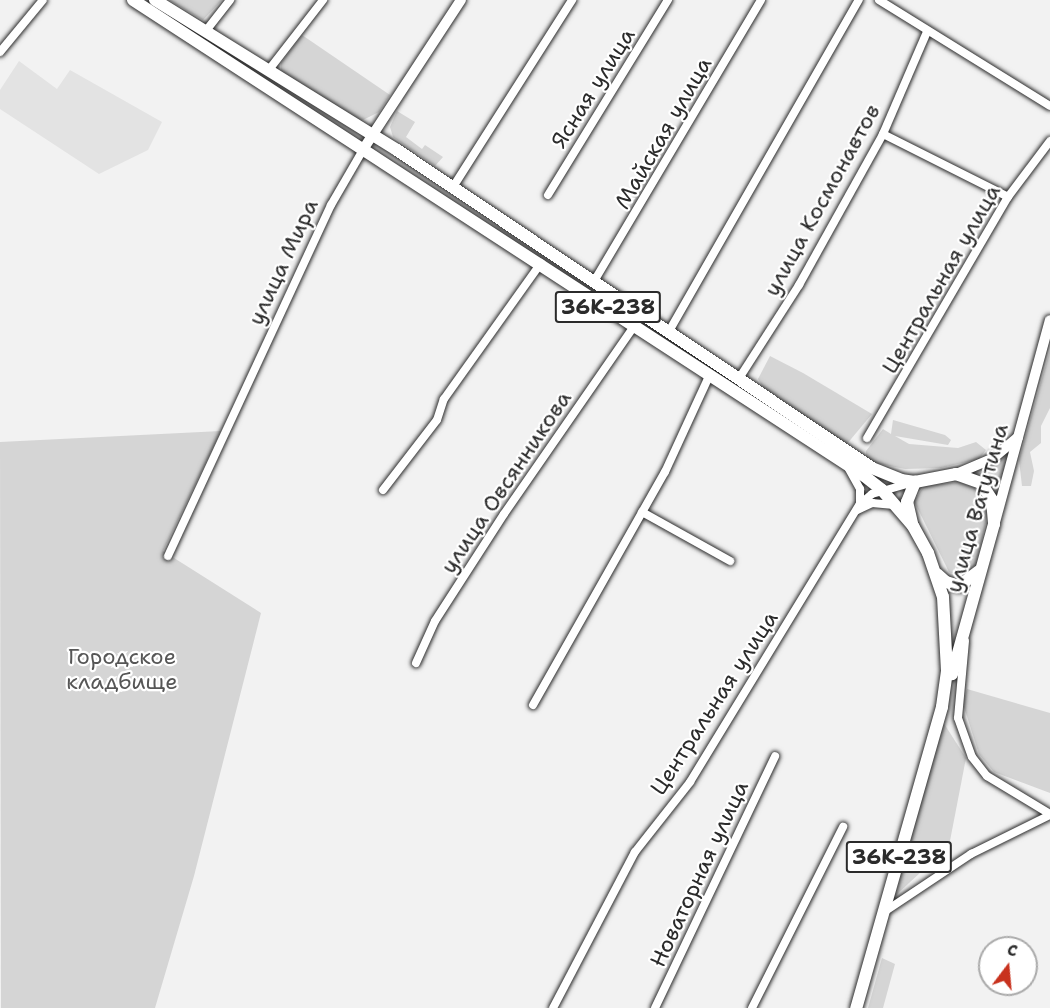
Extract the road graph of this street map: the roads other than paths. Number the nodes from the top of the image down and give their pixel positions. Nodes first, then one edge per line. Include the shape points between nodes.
1 (43, 0) edge
2 (133, 0) edge
3 (155, 0) edge
4 (230, 0) edge
5 (323, 0) edge
6 (461, 0) edge
7 (572, 0) edge
8 (668, 0) edge
9 (761, 0) edge
10 (859, 0) edge
11 (879, 0) edge
12 (205, 32) junction
13 (927, 32) junction
14 (0, 52) edge
15 (268, 71) junction
16 (1050, 106) edge
17 (883, 134) junction
18 (372, 135) junction
19 (1050, 141) edge
20 (364, 148) junction
21 (453, 187) junction
22 (548, 195) dead end
23 (1008, 197) junction
24 (541, 263) junction
25 (593, 283) junction
26 (1050, 320) edge
27 (635, 325) junction
28 (668, 333) junction
29 (710, 374) junction
30 (738, 380) junction
31 (1020, 435) junction
32 (867, 438) dead end
33 (844, 463) junction
34 (956, 474) junction
35 (915, 482) junction
36 (382, 490) dead end
37 (882, 490) junction
38 (860, 504) junction
39 (896, 506) junction
40 (642, 513) junction
41 (854, 513) junction
42 (994, 524) junction
43 (913, 526) junction
44 (168, 556) dead end
45 (730, 561) dead end
46 (981, 566) junction
47 (936, 573) junction
48 (966, 623) junction
49 (416, 663) dead end
50 (533, 705) dead end
51 (942, 707) junction
52 (775, 756) dead end
53 (1050, 815) edge
54 (843, 827) dead end
55 (884, 912) junction
56 (553, 1008) edge
57 (656, 1008) edge
58 (752, 1008) edge
59 (856, 1008) edge

1 - 14 street
2 - 20 main road, 36К-238
3 - 12 main road
4 - 12 street
5 - 15 street
6 - 18 main road, улица Мира
7 - 21 street
8 - 22 street, Ясная улица
9 - 25 street, Майская улица
10 - 28 street
11 - 13 street
12 - 15 main road
13 - 16 street
13 - 17 street, улица Космонавтов
15 - 18 main road
17 - 23 street
17 - 30 street, улица Космонавтов via 799,285
18 - 20 main road, улица Мира
18 - 21 main road
19 - 23 street, Центральная улица
20 - 24 main road, 36К-238
20 - 44 street, улица Мира via 331,205
21 - 25 main road
23 - 32 street, Центральная улица
24 - 27 main road, 36К-238
24 - 36 street via 444,399 437,420
25 - 28 main road
26 - 31 main road, улица Ватутина
27 - 29 main road, 36К-238
27 - 49 street, улица Овсянникова via 491,534 435,621
28 - 30 main road
29 - 33 main road, 36К-238
29 - 40 street via 691,422
30 - 35 main road via 872,468
31 - 34 main road via 992,459
31 - 42 main road, улица Ватутина
33 - 37 main road, 36К-238
33 - 38 street via 857,480
34 - 35 main road
34 - 42 main road via 986,488 992,501
35 - 37 street, Центральная улица
35 - 43 main road via 907,502
37 - 38 street, Центральная улица
37 - 39 main road, 36К-238
38 - 41 street, Центральная улица
39 - 41 street via 872,503
39 - 43 main road, 36К-238
40 - 45 street
40 - 50 street
41 - 56 street, Центральная улица via 690,782 635,852
42 - 46 main road, улица Ватутина
43 - 47 main road, 36К-238
46 - 47 main road via 974,578 959,586
46 - 48 main road, улица Ватутина
47 - 51 main road, 36К-238 via 948,643
48 - 51 main road, улица Ватутина
48 - 53 street via 958,703 961,732 972,757 987,776
51 - 55 main road, 36К-238
52 - 57 street, Новаторная улица
53 - 55 street via 971,854
54 - 58 street
55 - 59 main road, 36К-238

